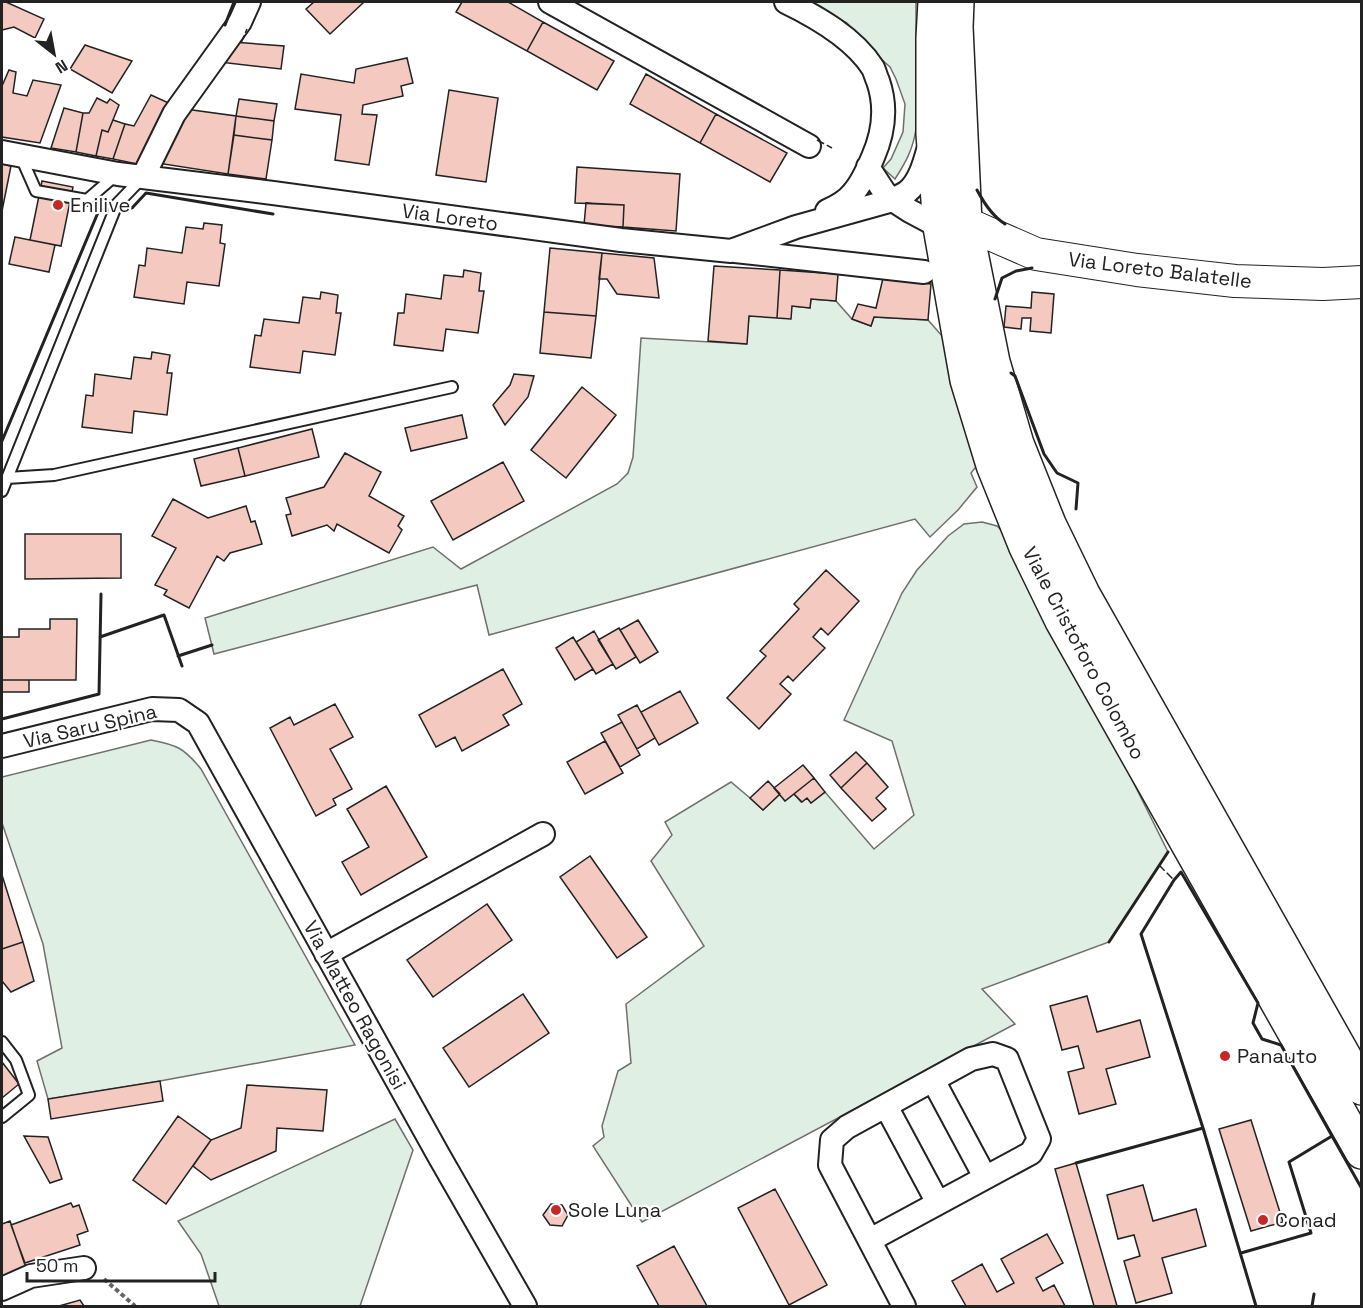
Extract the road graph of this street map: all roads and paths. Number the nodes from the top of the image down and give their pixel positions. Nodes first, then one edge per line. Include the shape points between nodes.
1 (249, 2) edge
2 (550, 2) edge
3 (786, 2) edge
4 (935, 2) edge
5 (957, 2) edge
6 (933, 134) junction
7 (809, 146) dead end
8 (11, 154) edge
9 (868, 167) junction
10 (118, 174) junction
11 (143, 177) junction
12 (893, 200) junction
13 (952, 225) junction
14 (796, 227) junction
15 (730, 251) junction
16 (924, 272) dead end
17 (1362, 282) edge
18 (452, 387) dead end
19 (7, 478) junction
20 (2, 491) edge
21 (179, 710) joint
22 (2, 746) edge
23 (543, 834) dead end
24 (326, 954) junction
25 (2, 1042) edge
26 (933, 1080) junction
27 (1362, 1088) edge
28 (886, 1106) junction
29 (2, 1117) edge
30 (1362, 1152) edge
31 (985, 1178) junction
32 (938, 1203) junction
33 (870, 1240) junction
34 (84, 1268) joint
35 (2, 1289) edge
36 (135, 1306) edge
37 (525, 1306) edge
38 (904, 1306) edge

1 - 11 street via 240,22 174,114
2 - 7 street
3 - 9 street via 828,25 856,48 873,69 883,95 884,119
4 - 6 main road, Viale Cristoforo Colombo
5 - 13 main road, Viale Cristoforo Colombo
6 - 12 street via 915,183
6 - 13 main road, Viale Cristoforo Colombo
8 - 10 street, Via Loreto
8 - 10 lane via 36,191 87,200
9 - 12 street
9 - 14 street via 853,194
10 - 11 street, Via Loreto
11 - 15 street, Via Loreto
11 - 19 lane via 117,204
12 - 13 street via 910,211
12 - 14 street, Via Loreto
13 - 17 street, Via Loreto Balatelle via 1036,254 1137,270 1235,281
13 - 27 main road, Viale Cristoforo Colombo via 1017,444 1049,524 1083,594
13 - 30 main road, Viale Cristoforo Colombo via 967,380 993,465 1026,547 1062,621
14 - 15 street, Via Loreto
15 - 16 street
18 - 19 lane via 54,475
19 - 20 lane
21 - 22 street, Via Saru Spina via 152,709
21 - 24 street, Via Matteo Ragonisi via 198,723
23 - 24 street
24 - 37 street, Via Matteo Ragonisi
25 - 29 lane via 16,1060 29,1095
26 - 28 street
26 - 31 street
26 - 31 street via 971,1059 993,1054 1007,1059 1039,1139 1031,1153
28 - 32 street
28 - 33 street via 847,1127 832,1140 830,1165
31 - 32 street
32 - 33 street
33 - 38 street
34 - 35 street via 31,1276
34 - 36 path via 104,1279

